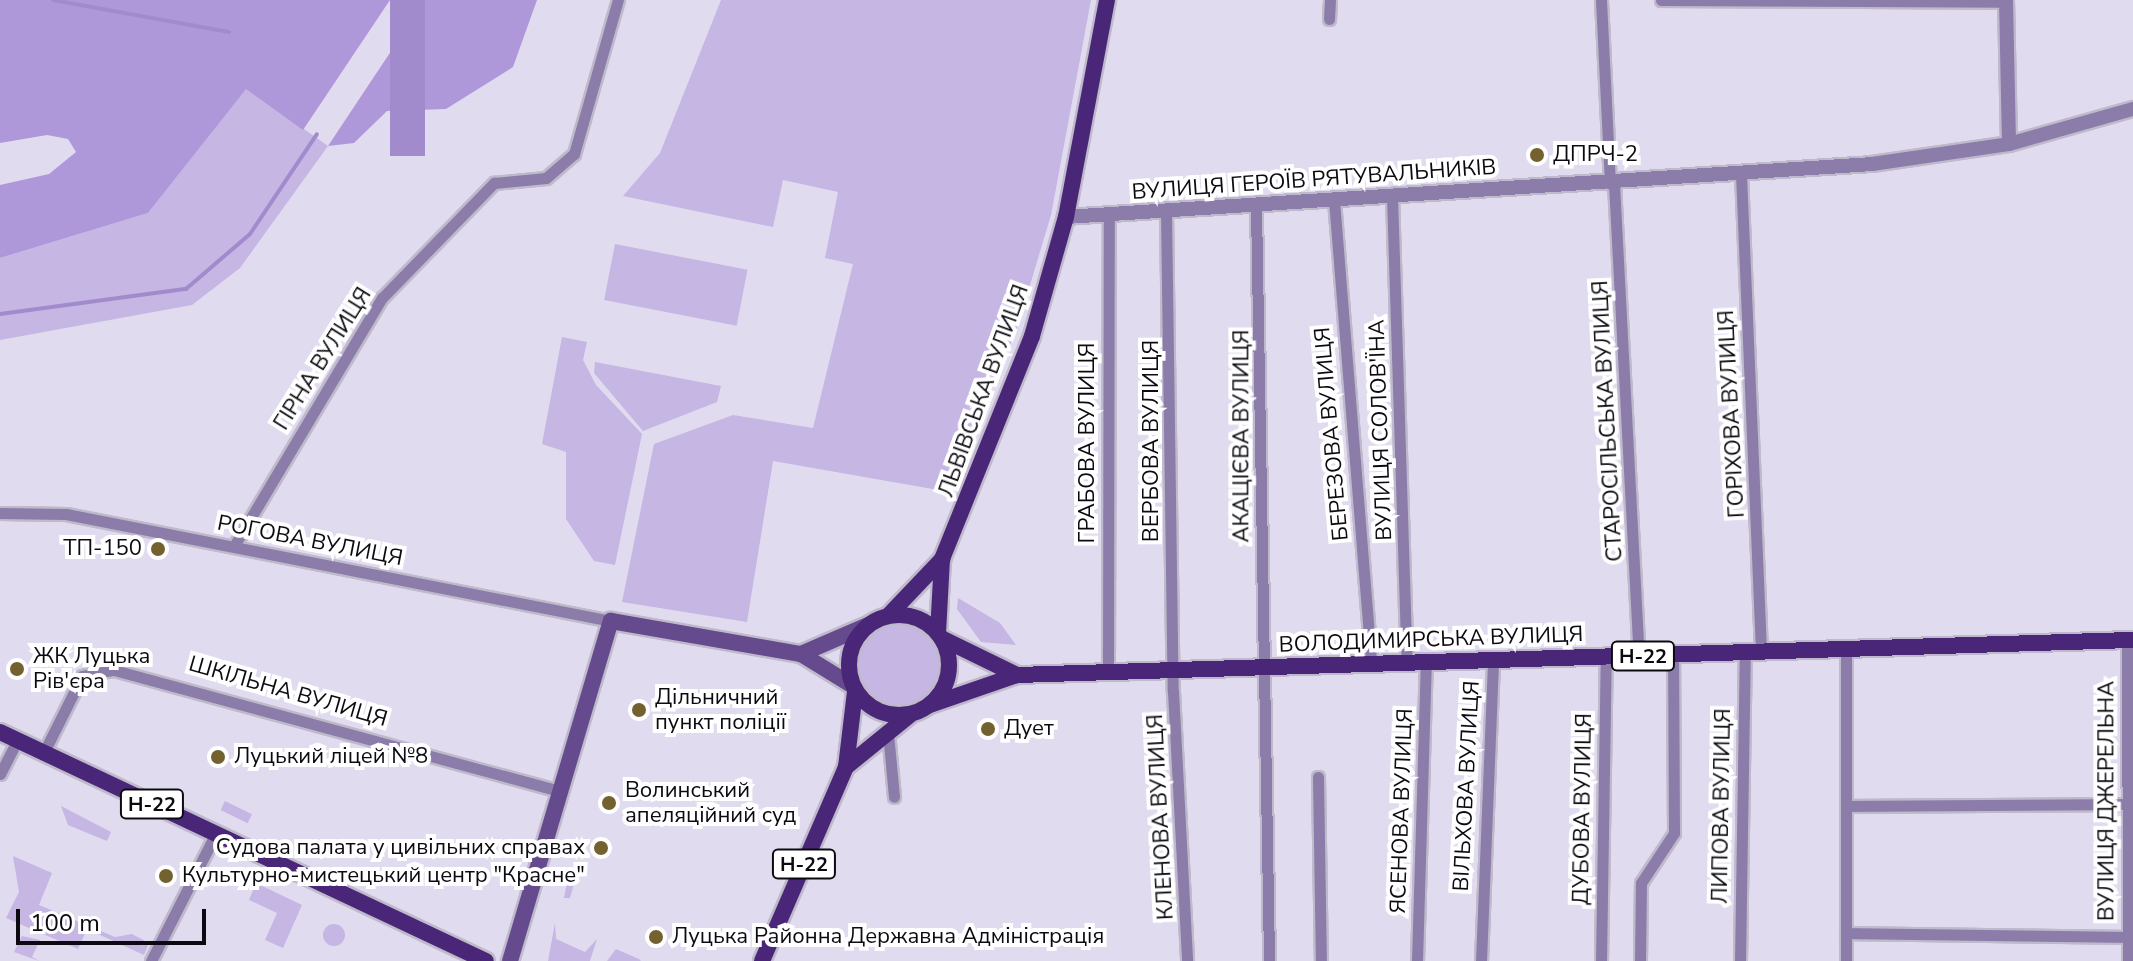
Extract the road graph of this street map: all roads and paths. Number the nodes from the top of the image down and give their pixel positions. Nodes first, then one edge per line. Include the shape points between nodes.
1 (618, 0) edge
2 (1107, 0) edge
3 (1330, 0) edge
4 (1601, 0) edge
5 (1661, 0) edge
6 (2006, 1) edge
7 (1329, 19) dead end
8 (2133, 109) edge
9 (2009, 144) junction
10 (1741, 174) junction
11 (1612, 184) junction
12 (1392, 196) junction
13 (1334, 200) junction
14 (1256, 206) junction
15 (1166, 212) junction
16 (1109, 215) junction
17 (1066, 217) junction
18 (0, 513) edge
19 (234, 546) junction
20 (942, 559) junction
21 (888, 616) junction
22 (611, 621) junction
23 (868, 625) junction
24 (940, 636) junction
25 (2130, 640) edge
26 (1846, 649) junction
27 (1753, 652) junction
28 (801, 654) junction
29 (1673, 654) junction
30 (1639, 656) junction
31 (1606, 657) junction
32 (1493, 660) junction
33 (1426, 662) junction
34 (1407, 663) junction
35 (1371, 664) junction
36 (1264, 667) junction
37 (1174, 670) junction
38 (1108, 672) junction
39 (1017, 675) junction
40 (854, 689) junction
41 (930, 705) junction
42 (910, 715) junction
43 (0, 732) edge
44 (888, 733) junction
45 (17, 740) junction
46 (44, 752) junction
47 (846, 767) junction
48 (0, 774) edge
49 (1318, 777) dead end
50 (562, 792) junction
51 (894, 797) dead end
52 (2127, 804) junction
53 (1846, 806) junction
54 (215, 835) junction
55 (1846, 933) junction
56 (2127, 937) junction
57 (151, 961) edge
58 (486, 961) edge
59 (510, 961) edge
60 (762, 961) edge
61 (1187, 961) edge
62 (1269, 961) edge
63 (1321, 961) edge
64 (1417, 961) edge
65 (1481, 961) edge
66 (1601, 961) edge
67 (1640, 961) edge
68 (1740, 961) edge
69 (1846, 961) edge
70 (2128, 961) edge

1 - 19 street, ГІРНА ВУЛИЦЯ via 574,154 546,178 494,183 382,298
2 - 17 main road, ЛЬВІВСЬКА ВУЛИЦЯ
3 - 7 street
4 - 11 street, СТАРОСІЛЬСЬКА ВУЛИЦЯ
5 - 6 street
6 - 9 street
8 - 9 street, ВУЛИЦЯ ГЕРОЇВ РЯТУВАЛЬНИКІВ
9 - 10 street, ВУЛИЦЯ ГЕРОЇВ РЯТУВАЛЬНИКІВ
10 - 11 street, ВУЛИЦЯ ГЕРОЇВ РЯТУВАЛЬНИКІВ
10 - 27 street, ГОРІХОВА ВУЛИЦЯ
11 - 12 street, ВУЛИЦЯ ГЕРОЇВ РЯТУВАЛЬНИКІВ
11 - 30 street, СТАРОСІЛЬСЬКА ВУЛИЦЯ
12 - 13 street, ВУЛИЦЯ ГЕРОЇВ РЯТУВАЛЬНИКІВ
12 - 34 street, ВУЛИЦЯ СОЛОВ'ЇНА
13 - 14 street, ВУЛИЦЯ ГЕРОЇВ РЯТУВАЛЬНИКІВ
13 - 35 street, БЕРЕЗОВА ВУЛИЦЯ
14 - 15 street, ВУЛИЦЯ ГЕРОЇВ РЯТУВАЛЬНИКІВ
14 - 36 street, АКАЦІЄВА ВУЛИЦЯ
15 - 16 street, ВУЛИЦЯ ГЕРОЇВ РЯТУВАЛЬНИКІВ
15 - 37 street, ВЕРБОВА ВУЛИЦЯ
16 - 17 street, ВУЛИЦЯ ГЕРОЇВ РЯТУВАЛЬНИКІВ
16 - 38 street, ГРАБОВА ВУЛИЦЯ
17 - 20 main road, ЛЬВІВСЬКА ВУЛИЦЯ via 1032,336
18 - 19 street, РОГОВА ВУЛИЦЯ via 66,514
19 - 22 street, РОГОВА ВУЛИЦЯ
20 - 21 main road, ЛЬВІВСЬКА ВУЛИЦЯ
20 - 24 main road, ЛЬВІВСЬКА ВУЛИЦЯ
21 - 23 main road
21 - 24 main road, Н-22 via 924,621
22 - 28 main road
22 - 50 main road
23 - 28 main road
23 - 40 main road, Н-22 via 850,653
24 - 39 main road, ВОЛОДИМИРСЬКА ВУЛИЦЯ / Н-22
24 - 41 main road via 949,674
25 - 26 main road, ВОЛОДИМИРСЬКА ВУЛИЦЯ / Н-22
25 - 52 street, ВУЛИЦЯ ДЖЕРЕЛЬНА
26 - 27 main road, ВОЛОДИМИРСЬКА ВУЛИЦЯ / Н-22
26 - 53 street
27 - 29 main road, ВОЛОДИМИРСЬКА ВУЛИЦЯ / Н-22
27 - 68 street, ЛИПОВА ВУЛИЦЯ
28 - 40 main road
29 - 30 main road, ВОЛОДИМИРСЬКА ВУЛИЦЯ / Н-22
29 - 67 street via 1674,833 1641,883
30 - 31 main road, ВОЛОДИМИРСЬКА ВУЛИЦЯ / Н-22
31 - 32 main road, ВОЛОДИМИРСЬКА ВУЛИЦЯ / Н-22
31 - 66 street, ДУБОВА ВУЛИЦЯ
32 - 33 main road, ВОЛОДИМИРСЬКА ВУЛИЦЯ / Н-22
32 - 65 street, ВІЛЬХОВА ВУЛИЦЯ
33 - 34 main road, ВОЛОДИМИРСЬКА ВУЛИЦЯ / Н-22
33 - 64 street, ЯСЕНОВА ВУЛИЦЯ
34 - 35 main road, ВОЛОДИМИРСЬКА ВУЛИЦЯ / Н-22
35 - 36 main road, ВОЛОДИМИРСЬКА ВУЛИЦЯ / Н-22
36 - 37 main road, ВОЛОДИМИРСЬКА ВУЛИЦЯ / Н-22
36 - 62 street, АКАЦІЄВА ВУЛИЦЯ
37 - 38 main road, ВОЛОДИМИРСЬКА ВУЛИЦЯ / Н-22
37 - 61 street, КЛЕНОВА ВУЛИЦЯ
38 - 39 main road, ВОЛОДИМИРСЬКА ВУЛИЦЯ / Н-22
39 - 41 main road, ВОЛОДИМИРСЬКА ВУЛИЦЯ / Н-22
40 - 42 main road via 879,712
40 - 47 main road, Н-22
41 - 42 main road, Н-22
42 - 44 main road, Н-22
43 - 45 main road, Н-22
44 - 47 main road, Н-22
44 - 51 street
45 - 46 main road, Н-22
45 - 48 street
46 - 50 street, ШКІЛЬНА ВУЛИЦЯ via 82,676 114,670
46 - 54 main road, Н-22
47 - 60 main road, Н-22
49 - 63 street
50 - 59 main road
52 - 53 street
52 - 56 street, ВУЛИЦЯ ДЖЕРЕЛЬНА
53 - 55 street
54 - 57 street
54 - 58 main road, Н-22
55 - 56 street
55 - 69 street
56 - 70 street, ВУЛИЦЯ ДЖЕРЕЛЬНА

